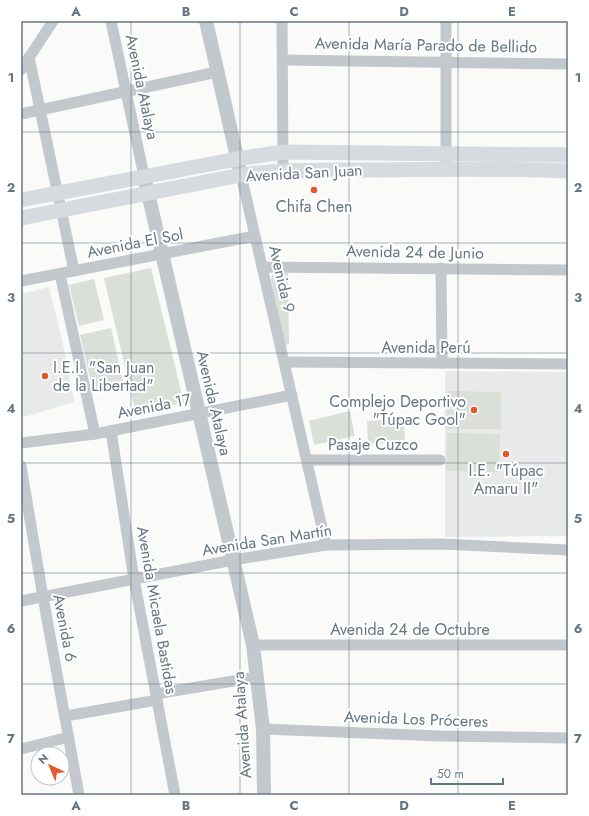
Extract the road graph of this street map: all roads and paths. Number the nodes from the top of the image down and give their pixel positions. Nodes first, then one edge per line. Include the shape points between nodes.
1 (53, 21) edge
2 (111, 21) edge
3 (206, 21) edge
4 (282, 21) edge
5 (446, 21) edge
6 (29, 57) junction
7 (283, 60) junction
8 (446, 61) junction
9 (568, 64) edge
10 (21, 70) edge
11 (217, 72) junction
12 (126, 92) junction
13 (40, 111) junction
14 (21, 114) edge
15 (283, 152) junction
16 (446, 153) junction
17 (568, 155) edge
18 (237, 159) junction
19 (446, 169) junction
20 (283, 171) junction
21 (568, 172) edge
22 (241, 175) junction
23 (144, 176) junction
24 (148, 193) junction
25 (58, 194) junction
26 (21, 200) edge
27 (61, 210) junction
28 (21, 218) edge
29 (255, 236) junction
30 (162, 254) junction
31 (262, 267) junction
32 (441, 268) junction
33 (568, 270) edge
34 (74, 271) junction
35 (60, 274) junction
36 (21, 281) edge
37 (284, 362) junction
38 (442, 363) junction
39 (568, 364) edge
40 (292, 395) junction
41 (199, 413) junction
42 (110, 431) junction
43 (95, 434) junction
44 (21, 444) edge
45 (307, 460) junction
46 (440, 460) dead end
47 (21, 466) edge
48 (326, 544) junction
49 (568, 550) edge
50 (233, 560) junction
51 (134, 579) junction
52 (43, 597) junction
53 (21, 601) edge
54 (253, 645) junction
55 (568, 645) edge
56 (257, 677) junction
57 (157, 697) junction
58 (66, 716) junction
59 (263, 729) junction
60 (69, 737) junction
61 (568, 738) edge
62 (21, 749) edge
63 (80, 795) edge
64 (175, 795) edge
65 (264, 795) edge

1 - 6 street
2 - 12 street, Avenida Atalaya
3 - 11 street, Avenida 9
4 - 7 street
5 - 8 street
6 - 10 street
6 - 13 street
7 - 8 street, Avenida María Parado de Bellido
7 - 15 street
8 - 9 street, Avenida María Parado de Bellido
8 - 16 street
11 - 12 street
11 - 18 street, Avenida 9
12 - 13 street
12 - 23 street, Avenida Atalaya
13 - 14 street
13 - 25 street
15 - 16 main road, Avenida San Juan
15 - 18 main road, Avenida San Juan
15 - 20 street
16 - 17 main road, Avenida San Juan
16 - 19 street
18 - 22 street, Avenida 9
18 - 23 main road, Avenida San Juan
19 - 20 main road, Avenida San Juan
19 - 21 main road, Avenida San Juan via 530,169
20 - 22 main road, Avenida San Juan
22 - 24 main road, Avenida San Juan
22 - 29 street, Avenida 9
23 - 24 street, Avenida Atalaya
23 - 25 main road, Avenida San Juan
24 - 27 main road, Avenida San Juan
24 - 30 street, Avenida Atalaya
25 - 26 main road, Avenida San Juan
25 - 27 street
27 - 28 main road, Avenida San Juan
27 - 34 street
29 - 30 street, Avenida El Sol
29 - 31 street, Avenida 9
30 - 34 street, Avenida El Sol
30 - 41 street, Avenida Atalaya
31 - 32 street, Avenida 24 de Junio
31 - 37 street, Avenida 9
32 - 33 street, Avenida 24 de Junio
32 - 38 street
34 - 35 street, Avenida El Sol
35 - 36 street, Avenida El Sol
35 - 43 street
37 - 38 street, Avenida Perú
37 - 40 street, Avenida 9
38 - 39 street, Avenida Perú
40 - 41 street, Avenida 17
40 - 45 street, Avenida 9
41 - 42 street, Avenida 17
41 - 50 street, Avenida Atalaya
42 - 43 street, Avenida 17
42 - 51 street, Avenida Micaela Bastidas
43 - 44 street, Avenida 17
45 - 46 street, Pasaje Cuzco
45 - 48 street, Avenida 9
47 - 52 street, Avenida 6
48 - 49 street, Avenida San Martín via 442,544
48 - 50 street, Avenida San Martín
50 - 51 street, Avenida San Martín
50 - 54 street, Avenida Atalaya
51 - 52 street, Avenida San Martín
51 - 57 street, Avenida Micaela Bastidas
52 - 53 street, Avenida San Martín
52 - 58 street, Avenida 6
54 - 55 street, Avenida 24 de Octubre
54 - 56 street, Avenida Atalaya
56 - 57 street
56 - 59 street, Avenida Atalaya
57 - 58 street
57 - 64 street, Avenida Micaela Bastidas
58 - 60 street, Avenida 6
59 - 61 street, Avenida Los Próceres
59 - 65 street, Avenida Atalaya
60 - 62 street
60 - 63 street, Avenida 6

